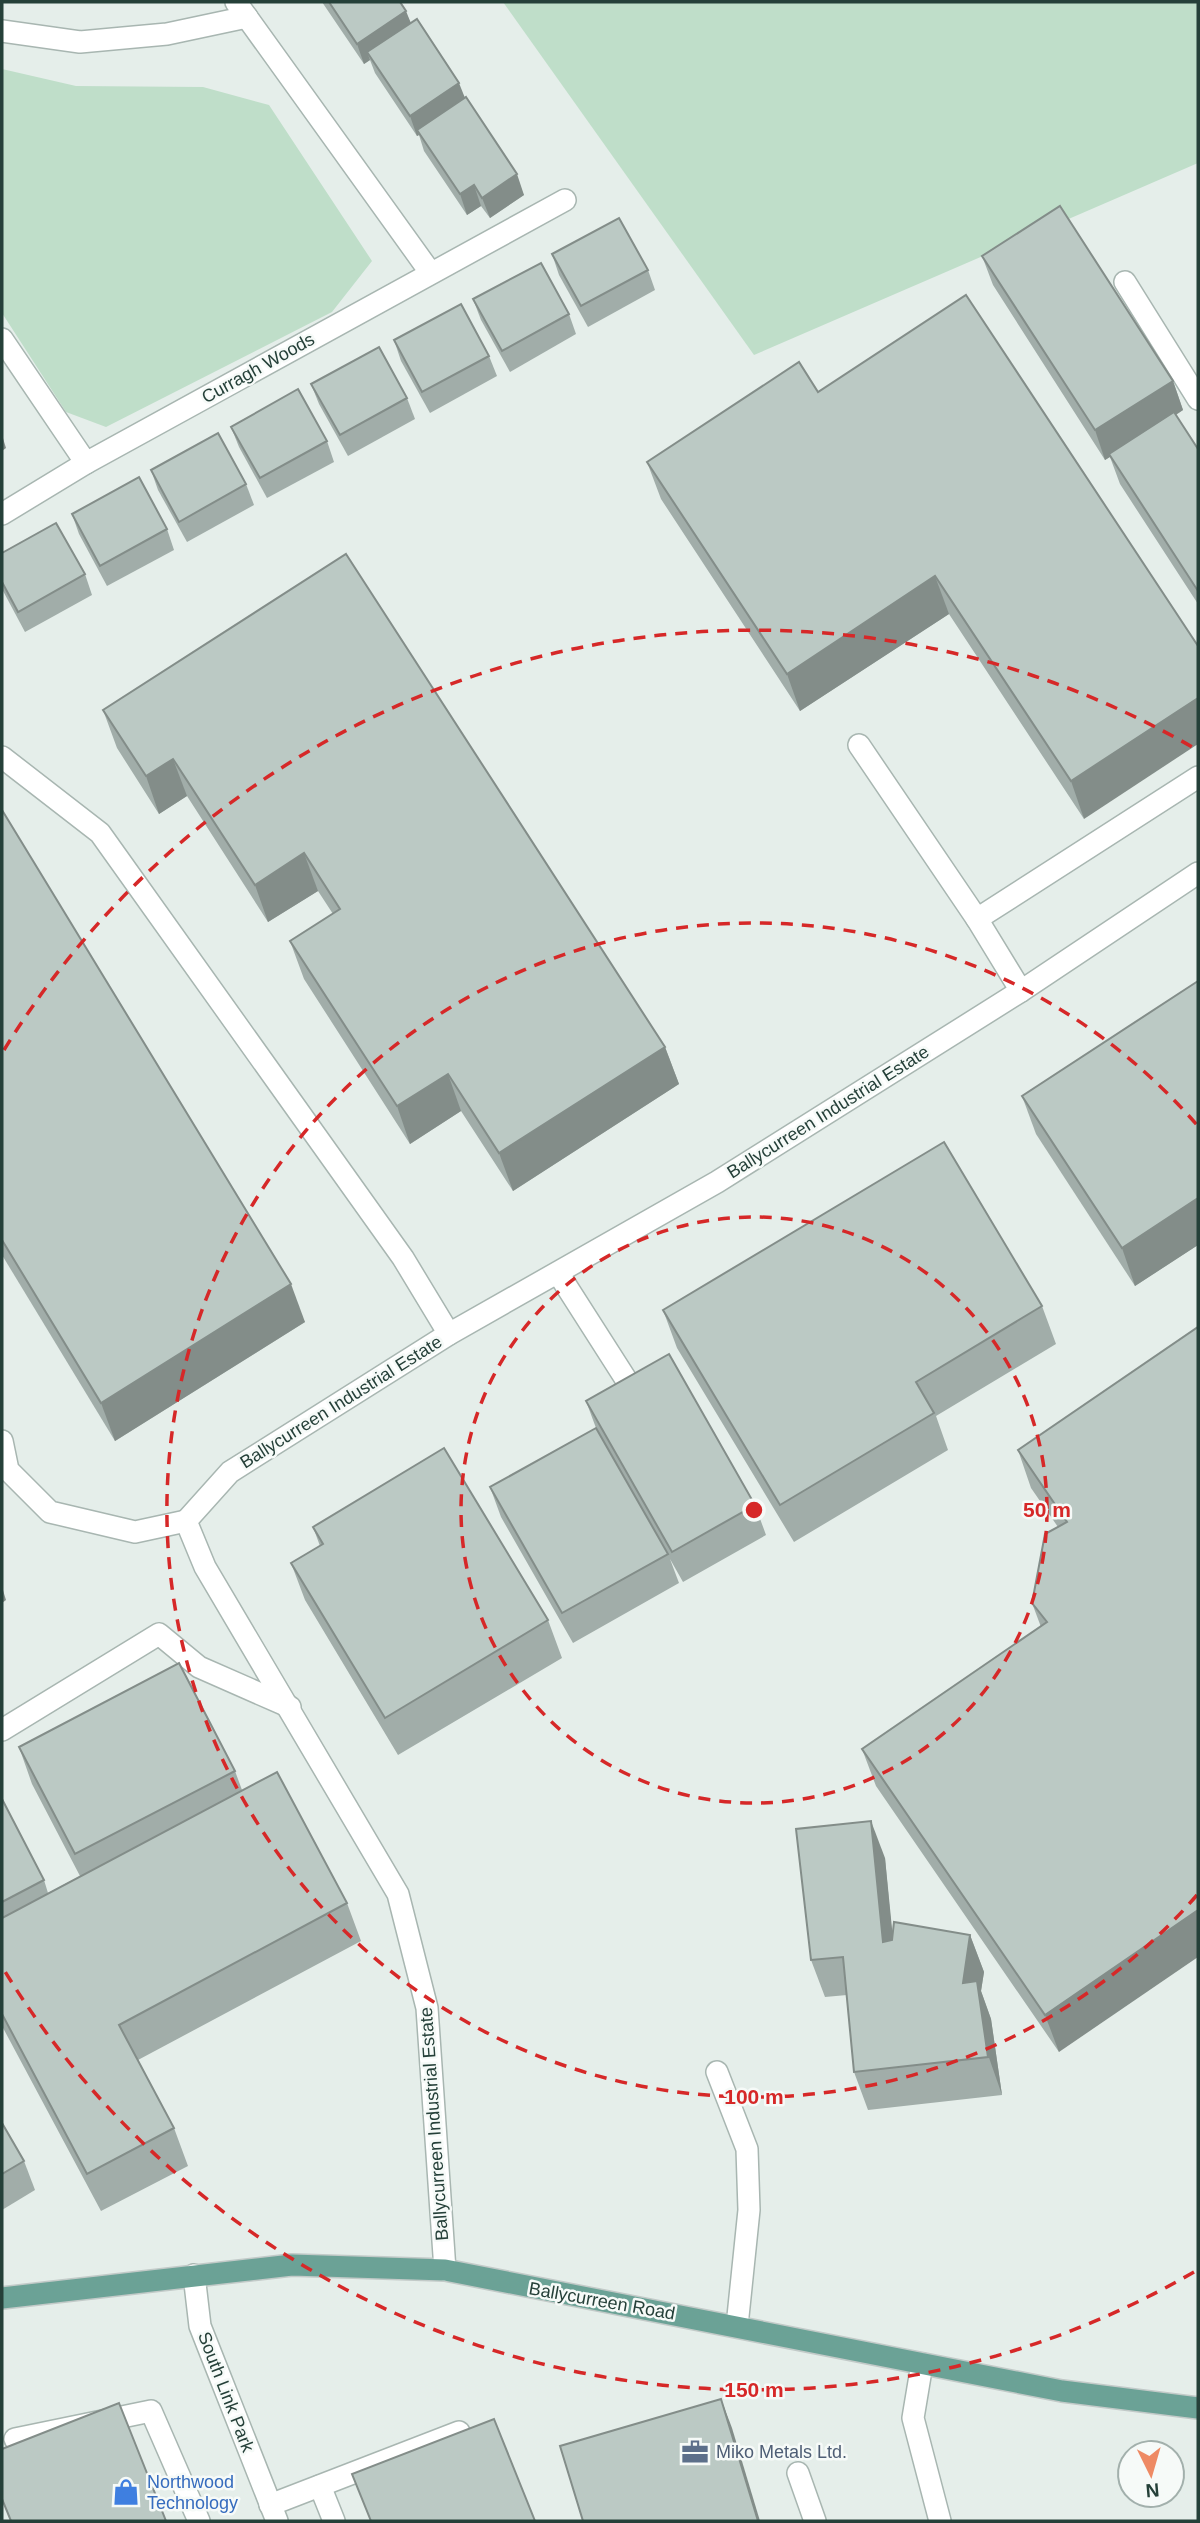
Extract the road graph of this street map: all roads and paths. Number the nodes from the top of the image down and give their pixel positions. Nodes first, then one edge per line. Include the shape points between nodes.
1 (242, 9) edge
2 (2, 31) edge
3 (565, 200) dead end
4 (430, 272) junction
5 (1125, 282) dead end
6 (2, 338) edge
7 (1198, 399) edge
8 (86, 463) junction
9 (2, 513) edge
10 (859, 745) dead end
11 (2, 757) edge
12 (1198, 777) edge
13 (1198, 873) edge
14 (977, 919) junction
15 (1021, 991) junction
16 (558, 1273) junction
17 (449, 1334) junction
18 (627, 1381) edge
19 (2, 1441) edge
20 (186, 1521) junction
21 (290, 1707) junction
22 (2, 1730) edge
23 (717, 2072) dead end
24 (445, 2270) junction
25 (194, 2275) junction
26 (2, 2298) edge
27 (737, 2326) junction
28 (922, 2364) junction
29 (1198, 2408) edge
30 (459, 2432) edge
31 (16, 2439) dead end
32 (799, 2473) dead end
33 (320, 2486) junction
34 (274, 2513) edge
35 (199, 2521) edge
36 (334, 2521) edge
37 (814, 2521) edge
38 (940, 2521) edge

1 - 2 street via 167,34 80,42
1 - 4 street
3 - 4 street, Curragh Woods
4 - 8 street, Curragh Woods
5 - 7 street
6 - 8 street
8 - 9 street, Curragh Woods
10 - 14 street
11 - 17 street via 100,833 403,1258
12 - 14 street
13 - 15 street, Ballycurreen Industrial Estate
14 - 15 street
15 - 16 street, Ballycurreen Industrial Estate via 717,1182
16 - 17 street, Ballycurreen Industrial Estate
16 - 18 street
17 - 20 street, Ballycurreen Industrial Estate via 230,1472
19 - 20 street via 8,1470 50,1512 135,1532
20 - 21 street, Ballycurreen Industrial Estate via 205,1567
21 - 22 street via 199,1667 159,1634
21 - 24 street, Ballycurreen Industrial Estate via 398,1894 427,2008
23 - 27 street via 747,2149 749,2210
24 - 25 main road, Ballycurreen Road via 292,2265
24 - 27 main road, Ballycurreen Road
25 - 26 main road, Ballycurreen Road
25 - 34 street, South Link Park via 200,2326
27 - 28 main road, Ballycurreen Road
28 - 29 main road, Ballycurreen Road via 1062,2391
28 - 38 street via 913,2418
30 - 33 street, South Link Park
31 - 35 street via 151,2411
32 - 37 street
33 - 34 street, South Link Park
33 - 36 street

